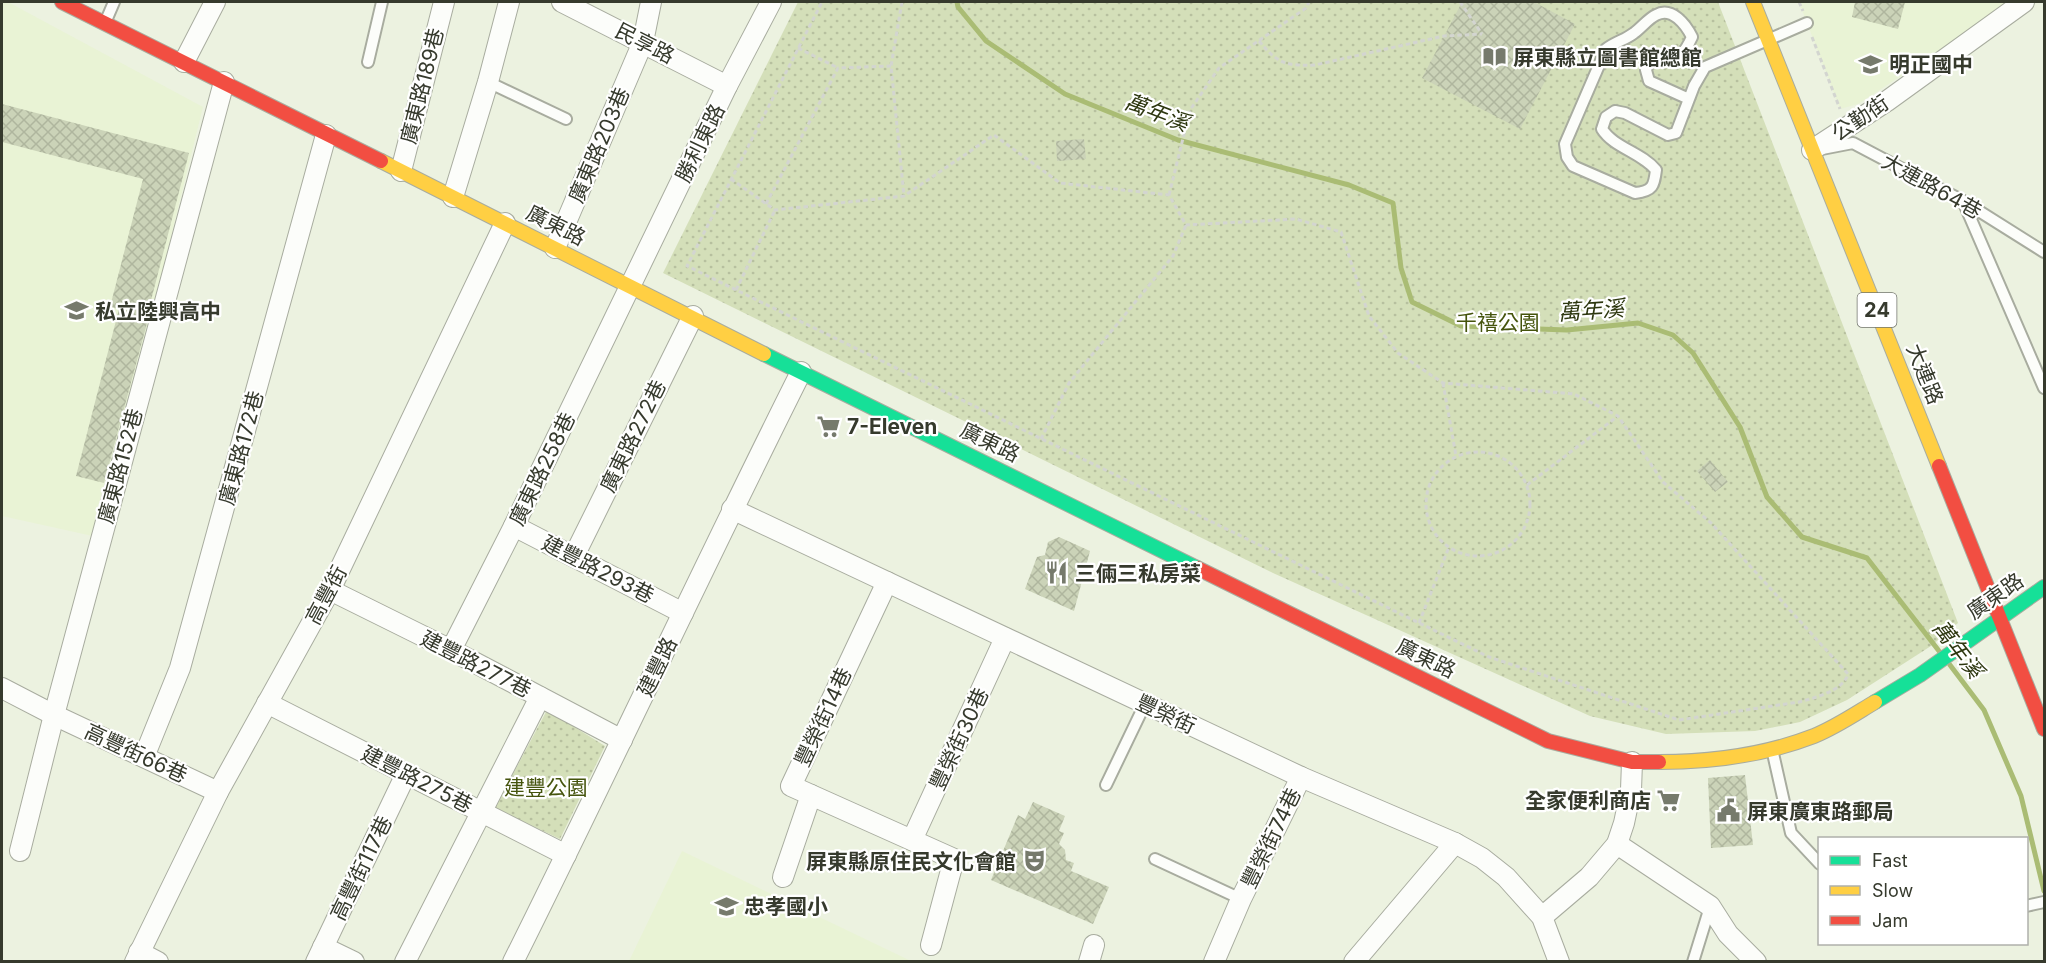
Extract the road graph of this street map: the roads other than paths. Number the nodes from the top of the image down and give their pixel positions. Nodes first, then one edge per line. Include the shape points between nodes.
1 (62, 2) edge
2 (114, 2) edge
3 (215, 2) edge
4 (382, 2) edge
5 (444, 2) edge
6 (509, 2) edge
7 (562, 2) edge
8 (651, 2) edge
9 (771, 2) edge
10 (1753, 2) edge
11 (2024, 2) edge
12 (105, 23) junction
13 (1807, 23) road end
14 (1769, 40) junction
15 (643, 42) junction
16 (184, 62) junction
17 (368, 62) dead end
18 (224, 82) junction
19 (488, 82) junction
20 (727, 86) junction
21 (1689, 99) junction
22 (566, 119) dead end
23 (326, 135) junction
24 (1812, 150) junction
25 (401, 171) junction
26 (453, 197) junction
27 (1963, 201) junction
28 (505, 223) junction
29 (555, 248) junction
30 (2044, 252) edge
31 (631, 286) junction
32 (693, 316) junction
33 (801, 372) junction
34 (2044, 388) edge
35 (732, 509) junction
36 (514, 526) junction
37 (574, 556) junction
38 (887, 582) junction
39 (2044, 587) edge
40 (330, 590) junction
41 (683, 613) junction
42 (2001, 618) junction
43 (1005, 638) junction
44 (451, 650) junction
45 (2, 688) edge
46 (540, 696) junction
47 (267, 703) junction
48 (1144, 704) junction
49 (54, 715) junction
50 (2044, 729) edge
51 (622, 740) junction
52 (1772, 749) junction
53 (144, 757) junction
54 (1632, 762) junction
55 (406, 774) junction
56 (1301, 777) junction
57 (1106, 785) dead end
58 (218, 792) junction
59 (812, 795) junction
60 (481, 812) junction
61 (912, 840) junction
62 (1455, 843) junction
63 (1617, 844) junction
64 (20, 851) dead end
65 (566, 855) junction
66 (1155, 860) dead end
67 (1818, 862) edge
68 (783, 877) dead end
69 (1241, 899) junction
70 (2044, 902) edge
71 (1710, 906) junction
72 (2028, 906) edge
73 (1542, 917) junction
74 (931, 945) dead end
75 (319, 954) edge
76 (137, 957) edge
77 (158, 962) edge
78 (354, 962) edge
79 (405, 962) edge
80 (513, 962) edge
81 (1214, 962) edge
82 (1354, 962) edge
83 (1559, 962) edge
84 (1693, 962) edge
85 (1756, 962) edge

1 - 12 street, 廣東路
2 - 12 lane
3 - 16 street
4 - 17 lane
5 - 25 street, 廣東路189巷
6 - 19 street
7 - 15 street, 民享路
8 - 15 street, 廣東路203巷
9 - 20 street, 勝利東路
10 - 14 street, 大連路 / 24
11 - 24 street, 公勤街
12 - 16 street, 廣東路
13 - 14 lane
14 - 21 lane via 1705,67
14 - 24 street, 大連路 / 24
15 - 20 street, 民享路
15 - 29 street, 廣東路203巷
16 - 18 street, 廣東路
18 - 23 street, 廣東路
18 - 49 street, 廣東路152巷
19 - 22 lane
19 - 26 street
20 - 31 street, 勝利東路
21 - 21 lane via 1676,133 1668,135 1624,113 1615,111 1606,117 1602,129 1607,137 1648,160 1656,170 1654,184 1646,192 1635,193 1573,166 1567,157 1565,144 1606,49 1645,26 1656,14 1667,13 1685,23 1692,37 1685,52 1675,58 1649,59 1648,81
23 - 25 street, 廣東路
23 - 53 street, 廣東路172巷 via 180,668
24 - 27 lane, 大連路64巷 via 1853,143
24 - 42 street, 大連路 / 24
25 - 26 street, 廣東路
26 - 28 street, 廣東路
27 - 30 lane, 大連路64巷
27 - 34 lane
28 - 29 street, 廣東路
28 - 40 street, 高豐街
29 - 31 street, 廣東路
31 - 32 street, 廣東路
31 - 36 street, 廣東路258巷
32 - 33 street, 廣東路
32 - 37 street, 廣東路272巷
33 - 35 street, 建豐路
33 - 54 street, 廣東路 via 1548,741
35 - 38 street, 豐榮街
35 - 41 street, 建豐路
36 - 37 street, 建豐路293巷
36 - 44 street, 廣東路258巷
37 - 41 street, 建豐路293巷
38 - 43 street, 豐榮街
38 - 59 street, 豐榮街14巷 via 791,786
39 - 42 street, 廣東路
40 - 44 street, 建豐路277巷
40 - 47 street, 高豐街
41 - 51 street, 建豐路
42 - 50 street, 大連路 / 24
42 - 52 street, 廣東路 via 1920,675 1841,723
43 - 48 street, 豐榮街
43 - 61 street, 豐榮街30巷
44 - 46 street, 建豐路277巷
45 - 49 street, 高豐街66巷
46 - 51 street, 建豐路277巷
46 - 60 street
47 - 55 street, 建豐路275巷
47 - 58 street, 高豐街
48 - 56 street, 豐榮街
48 - 57 lane
49 - 53 street, 高豐街66巷
49 - 64 street, 廣東路152巷
51 - 65 street, 建豐路
52 - 54 street, 廣東路 via 1692,762
52 - 67 lane via 1791,833
53 - 58 street, 高豐街66巷
54 - 63 street via 1631,790
55 - 60 street, 建豐路275巷
55 - 75 street, 高豐街117巷
56 - 62 street, 豐榮街
56 - 69 street, 豐榮街74巷
58 - 76 street, 高豐街
59 - 61 street
59 - 68 street, 豐榮街14巷
60 - 65 street, 建豐路275巷
60 - 79 street
61 - 74 street via 954,859
62 - 73 street, 豐榮街 via 1506,876
62 - 82 street
63 - 71 street
63 - 73 street via 1589,877
65 - 80 street, 建豐路
66 - 69 lane, 豐榮街74巷
69 - 81 street, 豐榮街74巷
70 - 72 lane
71 - 84 lane
71 - 85 street via 1728,934
73 - 83 street, 豐榮街
75 - 78 street
76 - 77 street

